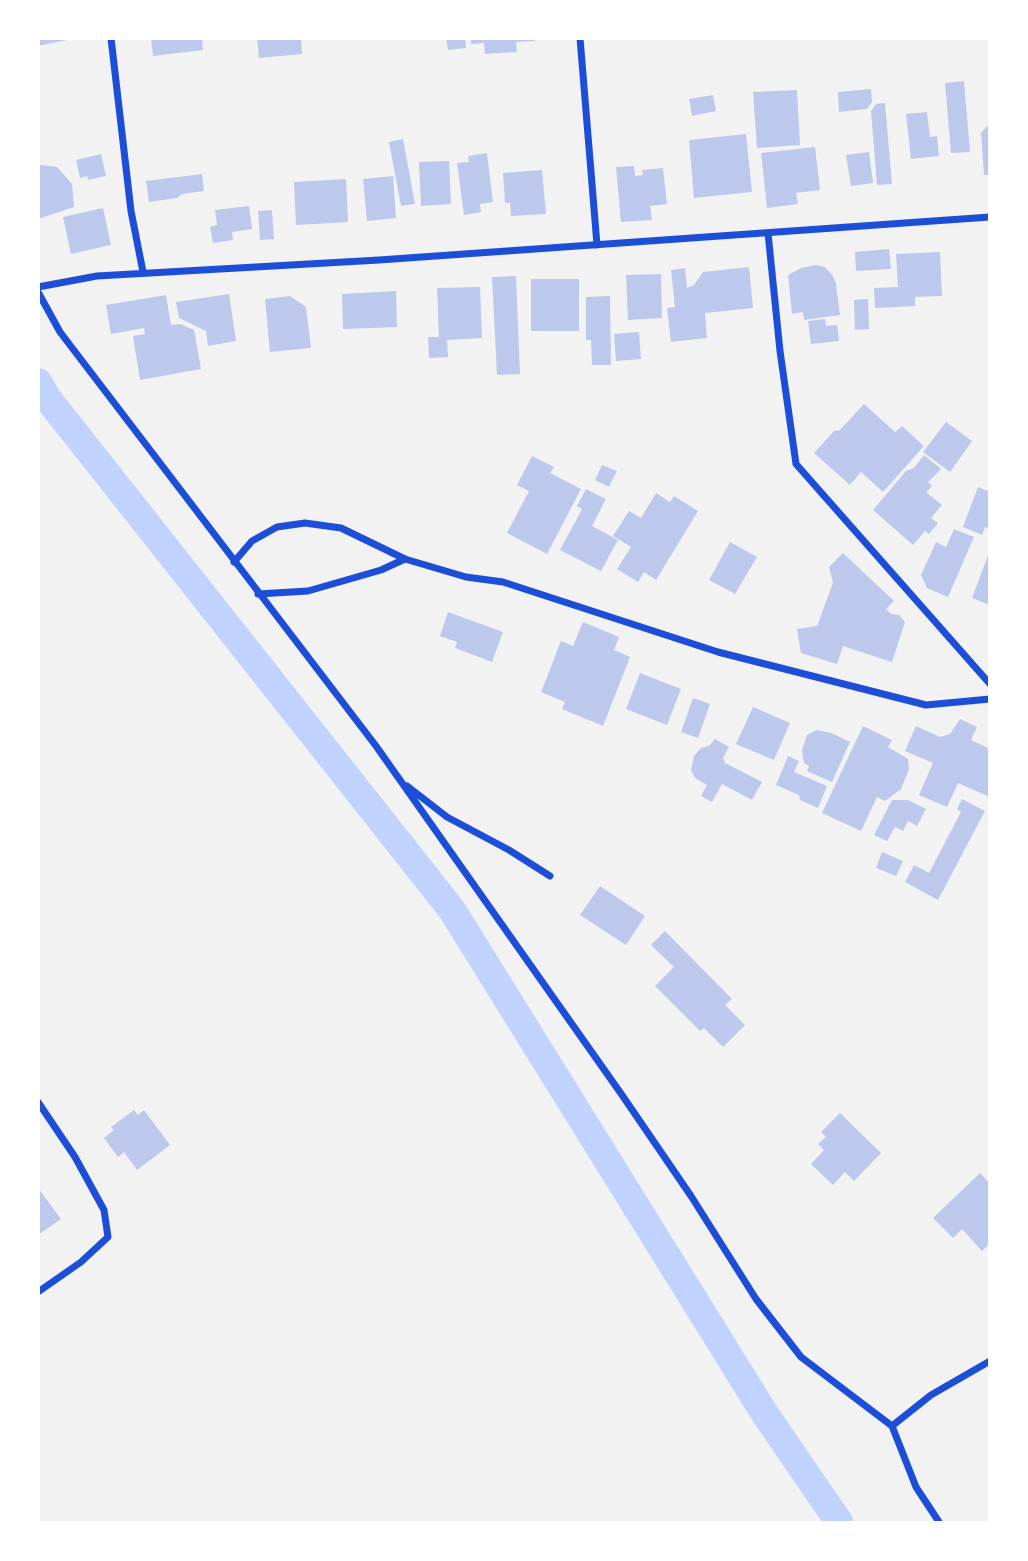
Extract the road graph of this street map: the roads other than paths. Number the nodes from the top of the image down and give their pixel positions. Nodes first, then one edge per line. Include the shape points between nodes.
1 (111, 38) edge
2 (580, 38) edge
3 (989, 217) edge
4 (768, 233) junction
5 (597, 245) junction
6 (143, 272) junction
7 (38, 287) edge
8 (38, 292) edge
9 (405, 559) junction
10 (234, 562) junction
11 (258, 594) junction
12 (989, 684) edge
13 (989, 699) edge
14 (401, 781) junction
15 (550, 876) dead end
16 (38, 1102) edge
17 (38, 1292) edge
18 (989, 1361) edge
19 (892, 1426) junction
20 (939, 1522) edge

1 - 6 street via 131,211
2 - 5 street
3 - 4 street
4 - 5 street
4 - 12 street via 796,464
5 - 6 street
6 - 7 street
8 - 10 street via 60,332
9 - 10 street via 341,528 305,523 269,531 252,541
9 - 11 street via 308,591
9 - 13 street via 466,577 503,582 718,652 926,705
10 - 11 street
11 - 14 street
14 - 15 street via 447,817
14 - 19 street via 622,1095 756,1299 801,1357
16 - 17 street via 104,1210 108,1237
18 - 19 street via 931,1395
19 - 20 street via 916,1487

